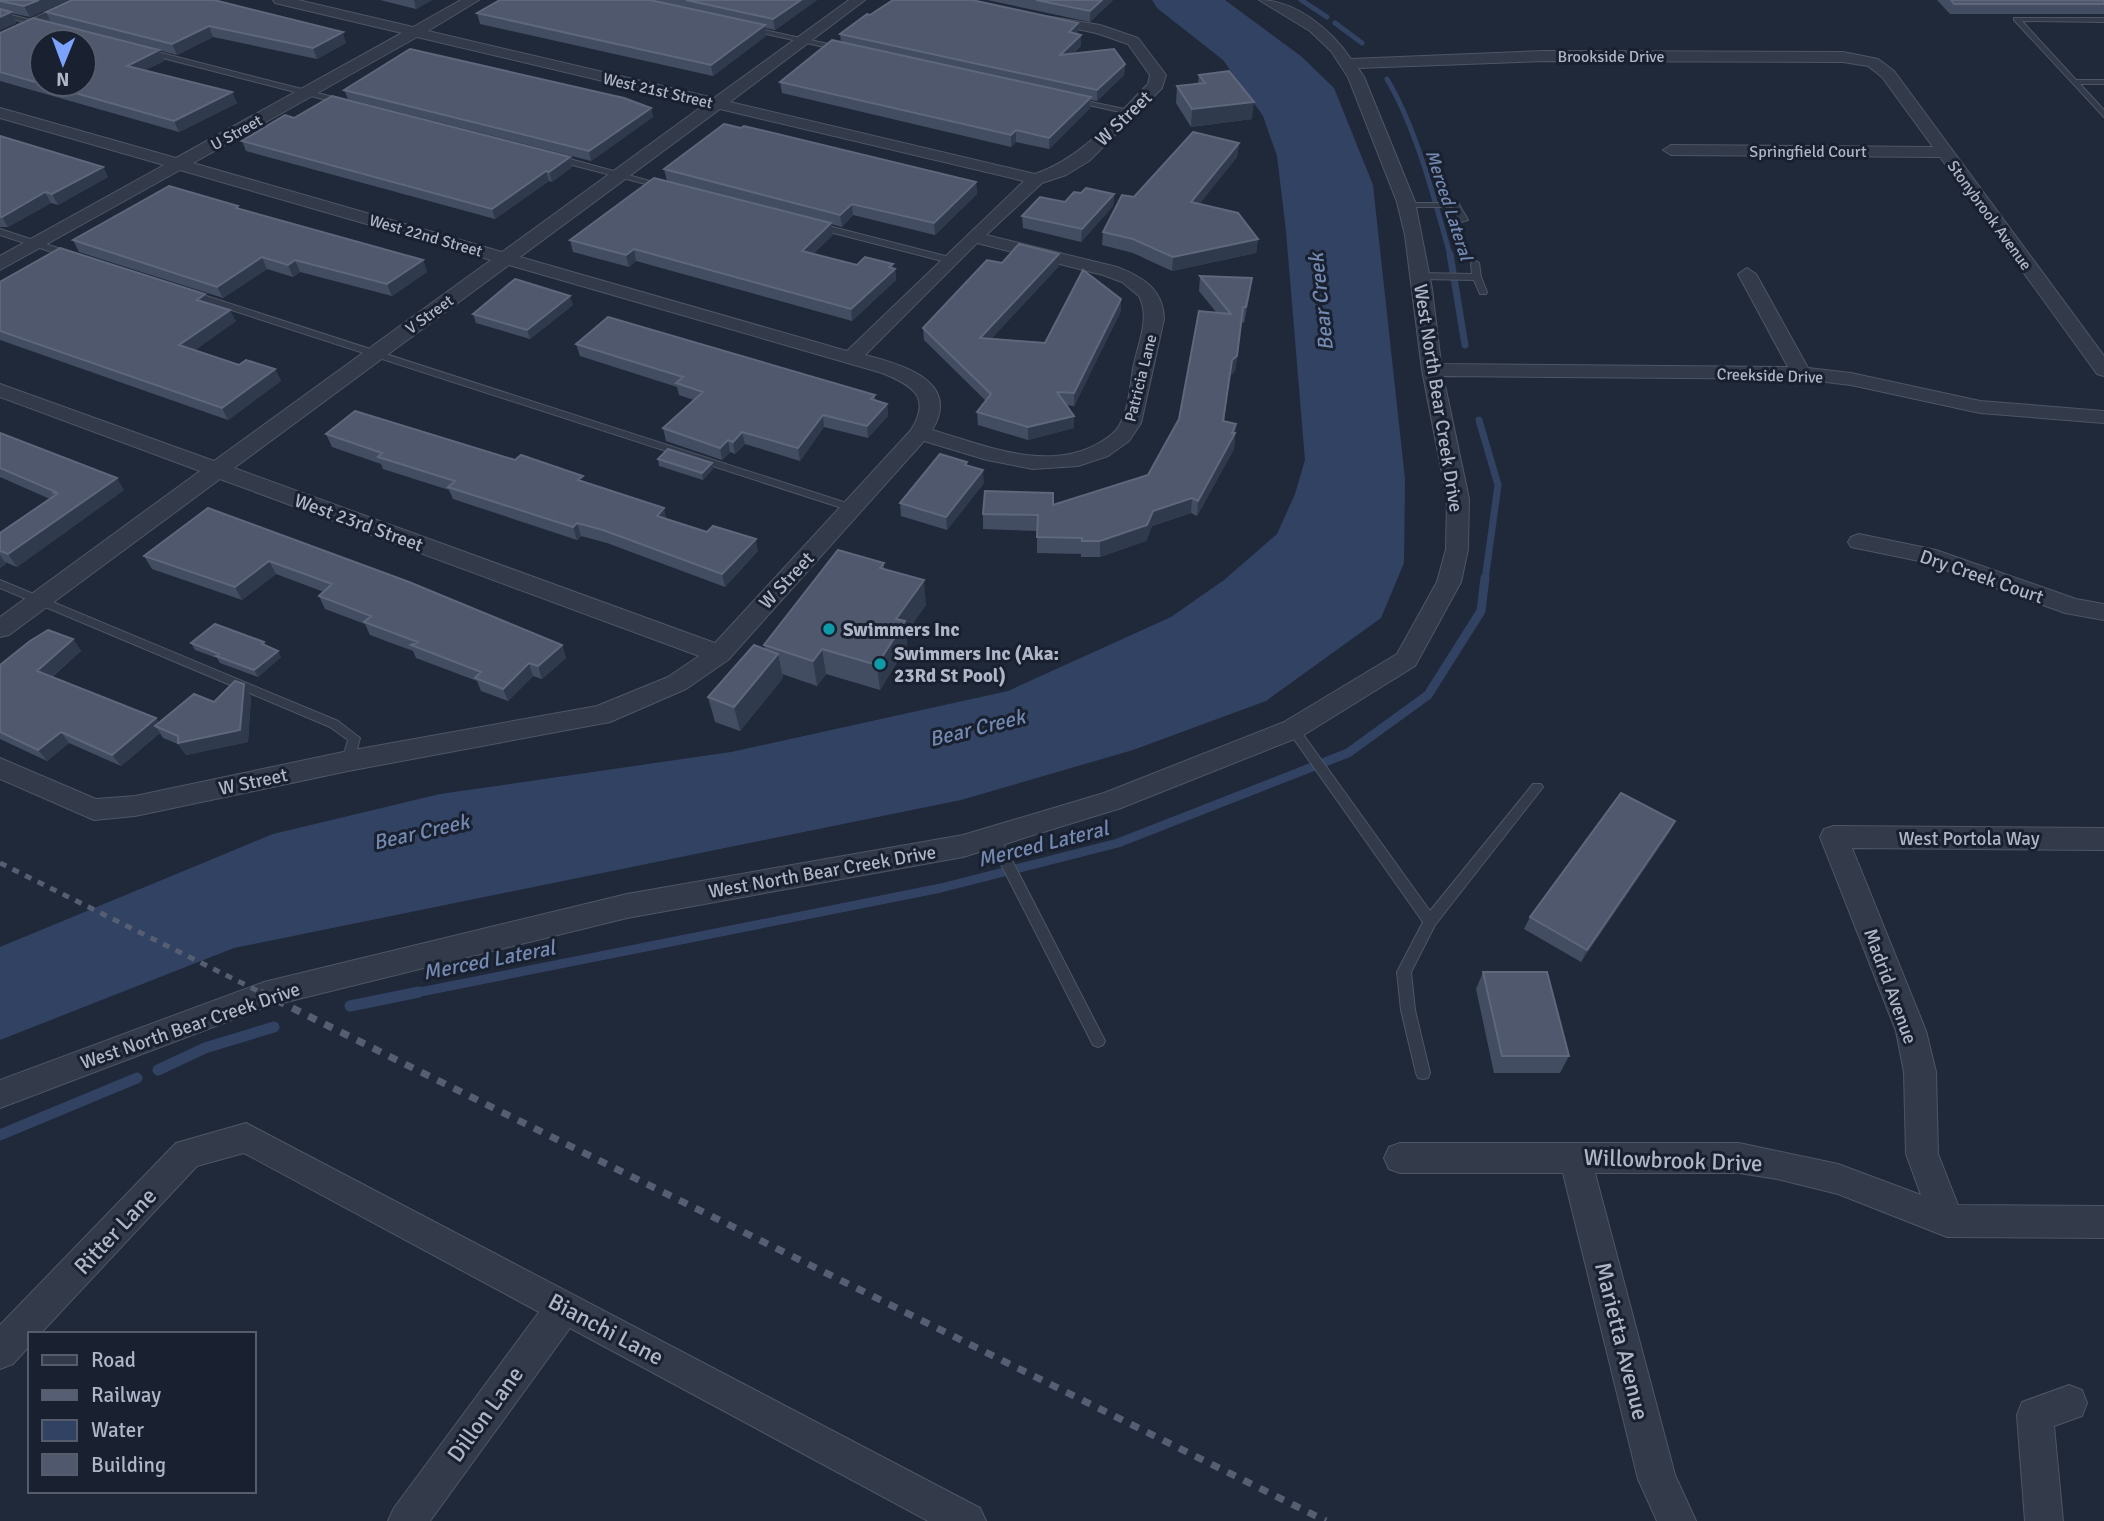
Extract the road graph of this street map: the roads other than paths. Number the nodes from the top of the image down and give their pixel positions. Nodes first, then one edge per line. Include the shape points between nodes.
1 (86, 0) edge
2 (280, 0) edge
3 (472, 0) edge
4 (858, 0) edge
5 (1266, 0) edge
6 (0, 14) edge
7 (1033, 16) edge
8 (2104, 20) edge
9 (42, 24) junction
10 (738, 26) edge
11 (415, 32) junction
12 (0, 39) edge
13 (803, 40) junction
14 (130, 47) edge
15 (858, 52) edge
16 (1873, 62) joint
17 (1348, 64) junction
18 (2074, 82) junction
19 (2104, 82) edge
20 (306, 93) junction
21 (1061, 97) edge
22 (717, 104) junction
23 (358, 106) edge
24 (1129, 112) junction
25 (0, 113) edge
26 (2104, 115) edge
27 (1671, 150) dead end
28 (1945, 152) junction
29 (541, 154) edge
30 (178, 164) junction
31 (620, 174) junction
32 (1036, 179) junction
33 (673, 188) edge
34 (1454, 194) dead end
35 (1416, 205) junction
36 (1452, 205) junction
37 (1464, 220) dead end
38 (804, 222) edge
39 (0, 233) edge
40 (972, 237) junction
41 (36, 244) junction
42 (75, 257) edge
43 (505, 258) junction
44 (950, 260) junction
45 (1475, 263) dead end
46 (0, 264) edge
47 (1747, 274) dead end
48 (1433, 276) junction
49 (1477, 276) junction
50 (179, 290) edge
51 (1483, 292) dead end
52 (375, 354) junction
53 (851, 358) junction
54 (1432, 370) junction
55 (2104, 370) edge
56 (1801, 373) junction
57 (0, 390) edge
58 (2104, 417) edge
59 (920, 433) junction
60 (217, 469) junction
61 (852, 508) junction
62 (1859, 542) dead end
63 (0, 584) edge
64 (38, 600) junction
65 (2104, 612) edge
66 (0, 629) edge
67 (719, 654) junction
68 (1293, 729) junction
69 (348, 761) junction
70 (0, 768) edge
71 (1537, 787) dead end
72 (1834, 837) joint
73 (2104, 839) edge
74 (998, 847) junction
75 (1430, 921) junction
76 (1098, 1041) dead end
77 (1423, 1073) dead end
78 (0, 1094) edge
79 (246, 1138) joint
80 (1575, 1157) junction
81 (1400, 1158) dead end
82 (1947, 1221) junction
83 (2104, 1222) edge
84 (564, 1307) junction
85 (0, 1352) edge
86 (2069, 1403) dead end
87 (407, 1521) edge
88 (967, 1521) edge
89 (1677, 1521) edge
90 (2045, 1521) edge

1 - 9 street
2 - 11 street, West 21st Street
3 - 11 street, U Street
4 - 13 street, V Street
5 - 17 street, West North Bear Creek Drive via 1315,28
6 - 9 lane
7 - 24 street, W Street via 1100,29 1133,41 1158,75 1156,85
8 - 18 lane via 2016,19
9 - 12 street
10 - 13 lane
11 - 20 street, U Street
11 - 22 street, West 21st Street
13 - 15 lane
13 - 22 street, V Street
14 - 20 lane
16 - 17 street, Brookside Drive via 1843,57 1544,56
16 - 28 street, Stonybrook Avenue via 1888,74
17 - 35 street, West North Bear Creek Drive
18 - 19 lane
18 - 26 lane
20 - 23 lane
20 - 30 street, U Street
21 - 24 lane
22 - 31 street, V Street
22 - 32 street, West 21st Street
24 - 32 street, W Street via 1083,158
25 - 30 street, West 22nd Street
27 - 28 street, Springfield Court
28 - 55 street, Stonybrook Avenue
29 - 31 lane
30 - 41 street, U Street
30 - 43 street, West 22nd Street
31 - 33 lane
31 - 43 street, V Street
32 - 40 street, W Street
34 - 36 lane
35 - 36 lane
35 - 48 street, West North Bear Creek Drive
36 - 37 lane
38 - 44 lane
39 - 41 lane
40 - 44 street, W Street
40 - 59 street, Patricia Lane via 1113,272 1141,285 1153,302 1154,319 1131,423 1117,442 1064,463 1040,464
41 - 42 lane
41 - 46 street, U Street
43 - 52 street, V Street
43 - 53 street, West 22nd Street
44 - 53 street, W Street
45 - 49 lane
47 - 56 street
48 - 49 lane
48 - 54 street, West North Bear Creek Drive
49 - 51 lane
50 - 52 lane
52 - 60 street, V Street
52 - 61 lane
53 - 59 street, W Street via 920,383 930,398 930,413
54 - 56 street, Creekside Drive
54 - 68 street, West North Bear Creek Drive via 1458,499 1457,549 1449,582 1406,660
56 - 58 street, Creekside Drive via 1979,407
57 - 60 street, West 23rd Street
59 - 61 street, W Street
60 - 64 street, V Street
60 - 67 street, West 23rd Street
61 - 67 street, W Street
62 - 65 street, Dry Creek Court via 1928,555 2061,604
63 - 64 lane
64 - 66 street, V Street
64 - 69 lane via 334,724 354,738
67 - 69 street, W Street via 677,683 601,715
68 - 74 street, West North Bear Creek Drive
68 - 75 lane
69 - 70 street, W Street via 135,806 94,810
71 - 75 lane
72 - 73 street, West Portola Way
72 - 82 street, Madrid Avenue via 1911,1031 1920,1072 1922,1154
74 - 76 lane
74 - 78 street, West North Bear Creek Drive via 963,846 627,906 264,995
75 - 77 lane via 1404,972
79 - 84 street, Bianchi Lane
79 - 85 street, Ritter Lane via 187,1154
80 - 81 street, Willowbrook Drive
80 - 82 street, Willowbrook Drive via 1739,1158 1777,1164 1838,1179
80 - 89 street, Marietta Avenue via 1657,1479
82 - 83 street, Willowbrook Drive
84 - 87 street, Dillon Lane
84 - 88 street, Bianchi Lane
86 - 90 street via 2035,1415

